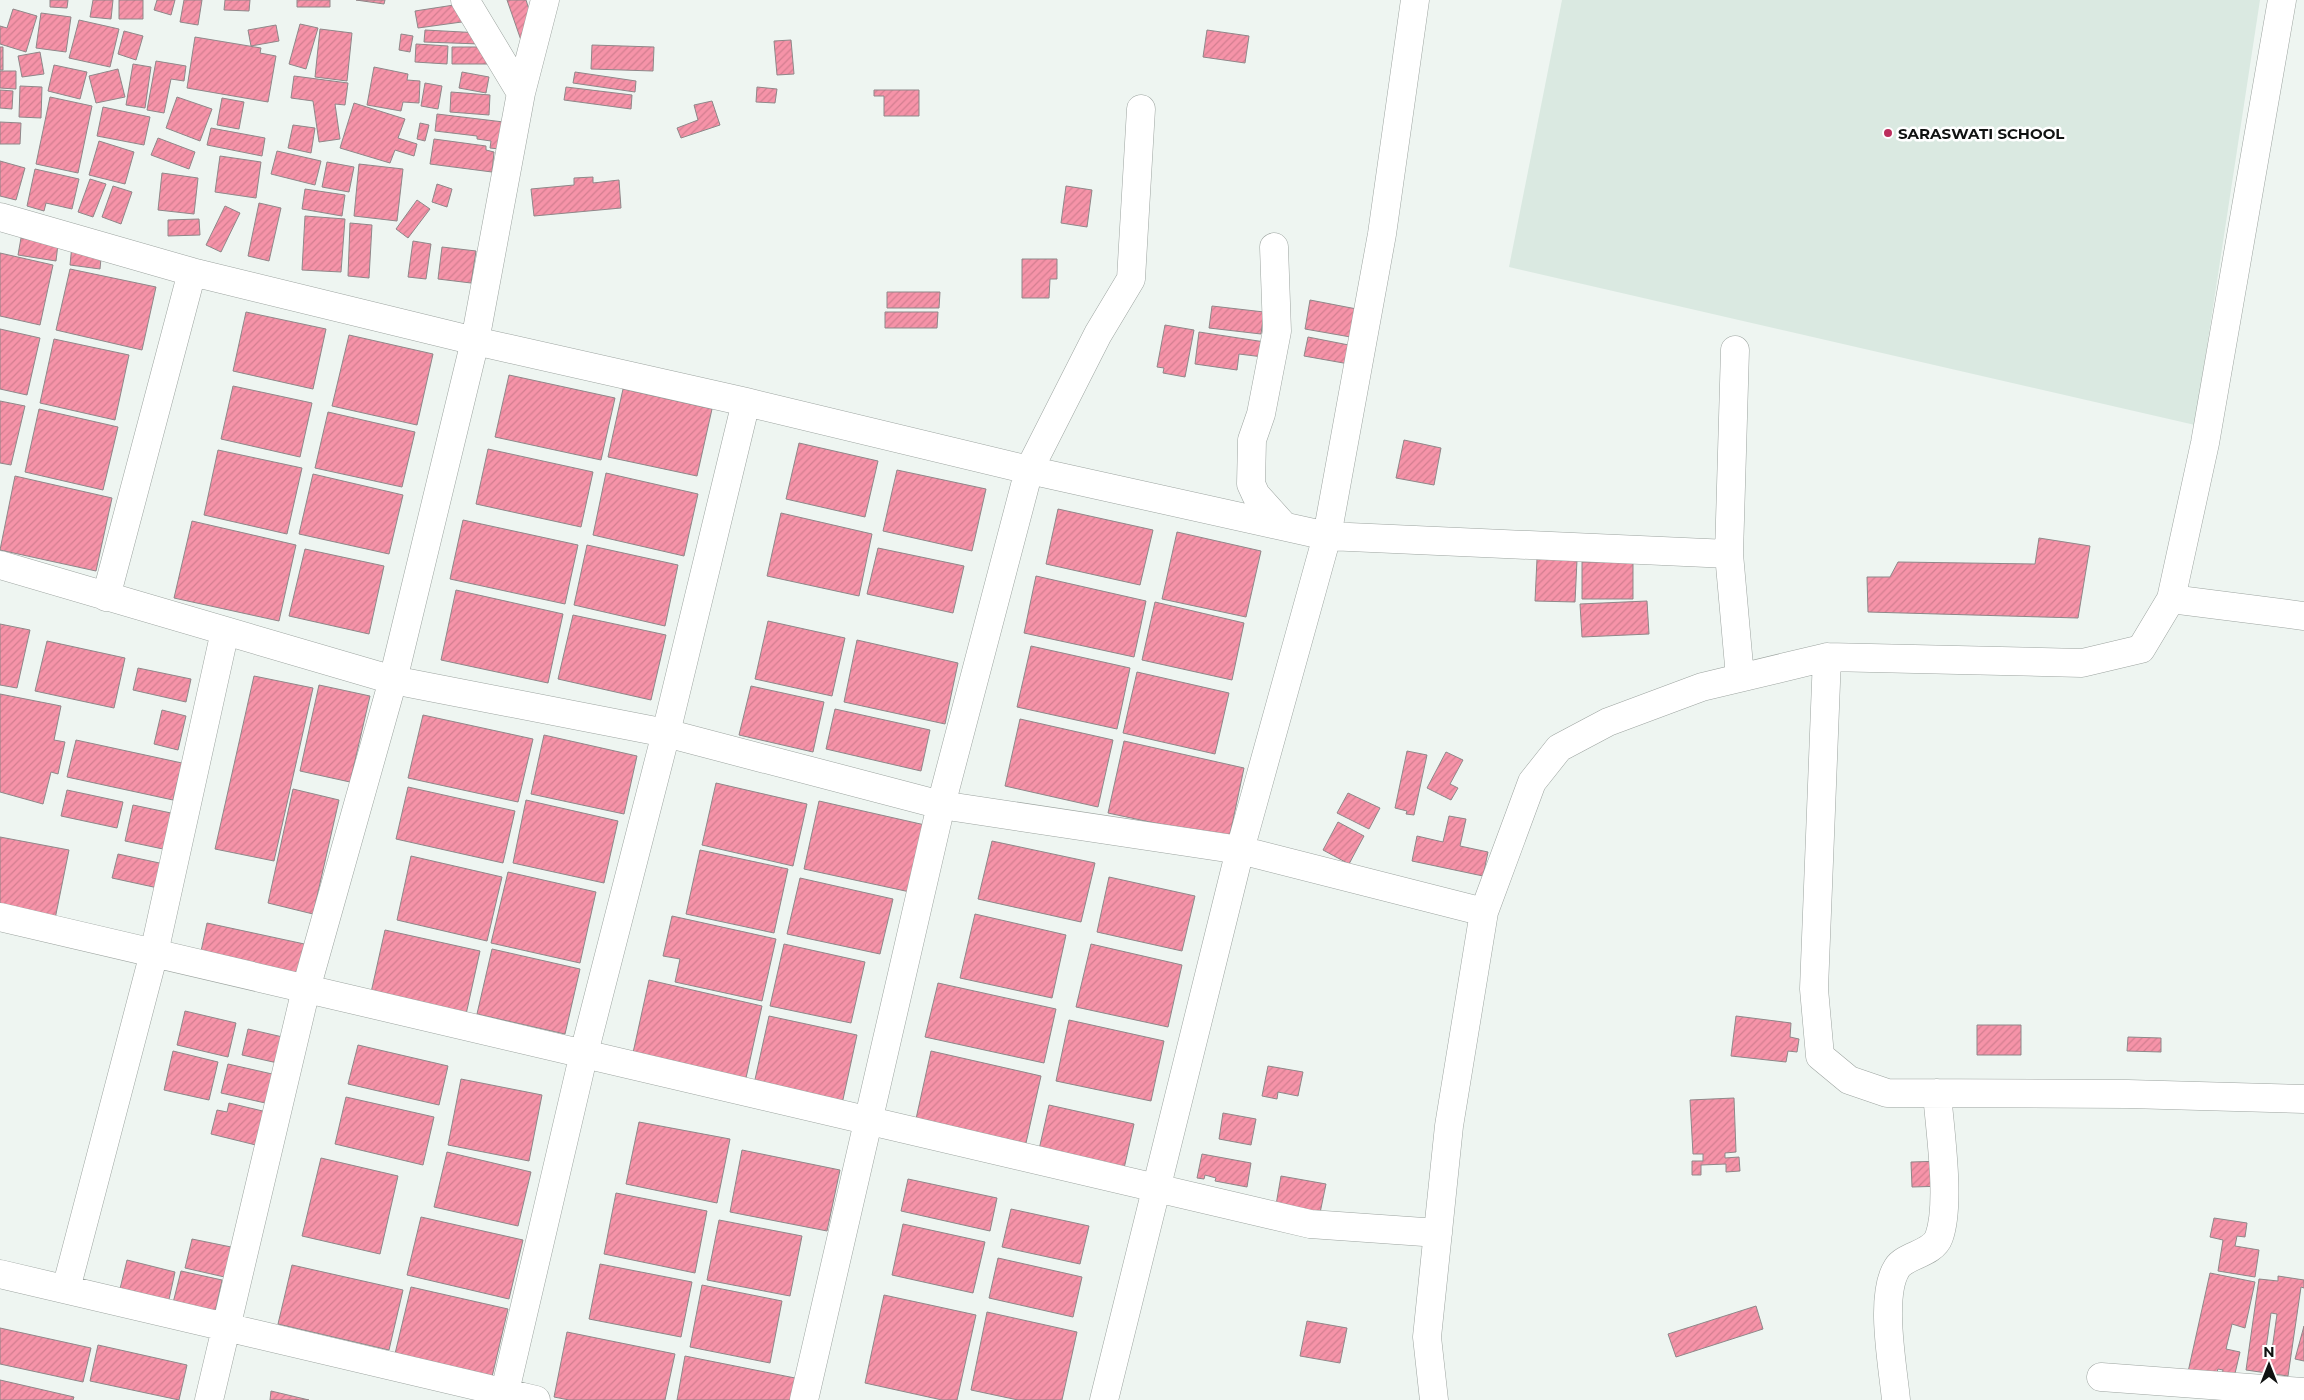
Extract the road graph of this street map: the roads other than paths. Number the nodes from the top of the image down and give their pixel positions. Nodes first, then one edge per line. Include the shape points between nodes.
1 (465, 0) edge
2 (545, 0) edge
3 (1415, 0) edge
4 (2282, 0) edge
5 (521, 93) junction
6 (1141, 109) dead end
7 (0, 217) edge
8 (1274, 247) dead end
9 (192, 272) junction
10 (475, 341) junction
11 (1735, 350) dead end
12 (746, 402) junction
13 (1029, 470) junction
14 (1284, 526) junction
15 (1327, 536) junction
16 (1729, 554) junction
17 (0, 565) edge
18 (106, 597) junction
19 (2171, 599) junction
20 (2304, 616) edge
21 (225, 631) junction
22 (1827, 657) junction
23 (1740, 677) junction
24 (393, 680) junction
25 (666, 733) junction
26 (941, 805) junction
27 (1240, 850) junction
28 (1484, 912) junction
29 (0, 917) edge
30 (154, 953) junction
31 (306, 989) junction
32 (584, 1053) junction
33 (1937, 1093) junction
34 (2304, 1099) edge
35 (868, 1120) junction
36 (1158, 1188) junction
37 (1438, 1233) junction
38 (0, 1274) edge
39 (66, 1289) junction
40 (226, 1327) junction
41 (2101, 1377) dead end
42 (2304, 1392) edge
43 (504, 1396) edge
44 (208, 1400) edge
45 (536, 1400) edge
46 (804, 1400) edge
47 (1104, 1400) edge
48 (1434, 1400) edge
49 (1896, 1400) edge

1 - 5 street
2 - 5 street
3 - 15 street via 1382,234
4 - 19 street via 2205,443
5 - 10 street
6 - 13 street via 1131,279 1098,334
7 - 9 street
8 - 14 street via 1277,331 1261,414 1252,440 1251,484 1256,495
9 - 10 street
9 - 18 street
10 - 12 street
10 - 24 street
11 - 16 street
12 - 13 street
12 - 25 street
13 - 14 street
13 - 26 street
14 - 15 street
15 - 16 street
15 - 27 street
16 - 23 street
17 - 18 street
18 - 21 street
19 - 20 street
19 - 22 street via 2141,649 2082,663
21 - 24 street
21 - 30 street
22 - 23 street
22 - 33 street via 1814,989 1820,1056 1849,1080 1887,1093
23 - 28 street via 1702,686 1608,722 1558,748 1532,782
24 - 25 street
24 - 31 street
25 - 26 street
25 - 32 street
26 - 27 street
26 - 35 street
27 - 28 street
27 - 36 street
28 - 37 street via 1449,1126
29 - 30 street
30 - 31 street
30 - 39 street
31 - 32 street
31 - 40 street
32 - 35 street
32 - 43 street
33 - 34 street
33 - 49 street via 1945,1214 1938,1240 1931,1248 1897,1267 1889,1289
35 - 36 street
35 - 46 street
36 - 37 street via 1310,1224
36 - 47 street
37 - 48 street via 1427,1337
38 - 39 street
39 - 40 street
40 - 43 street
40 - 44 street
41 - 42 street
43 - 45 street

